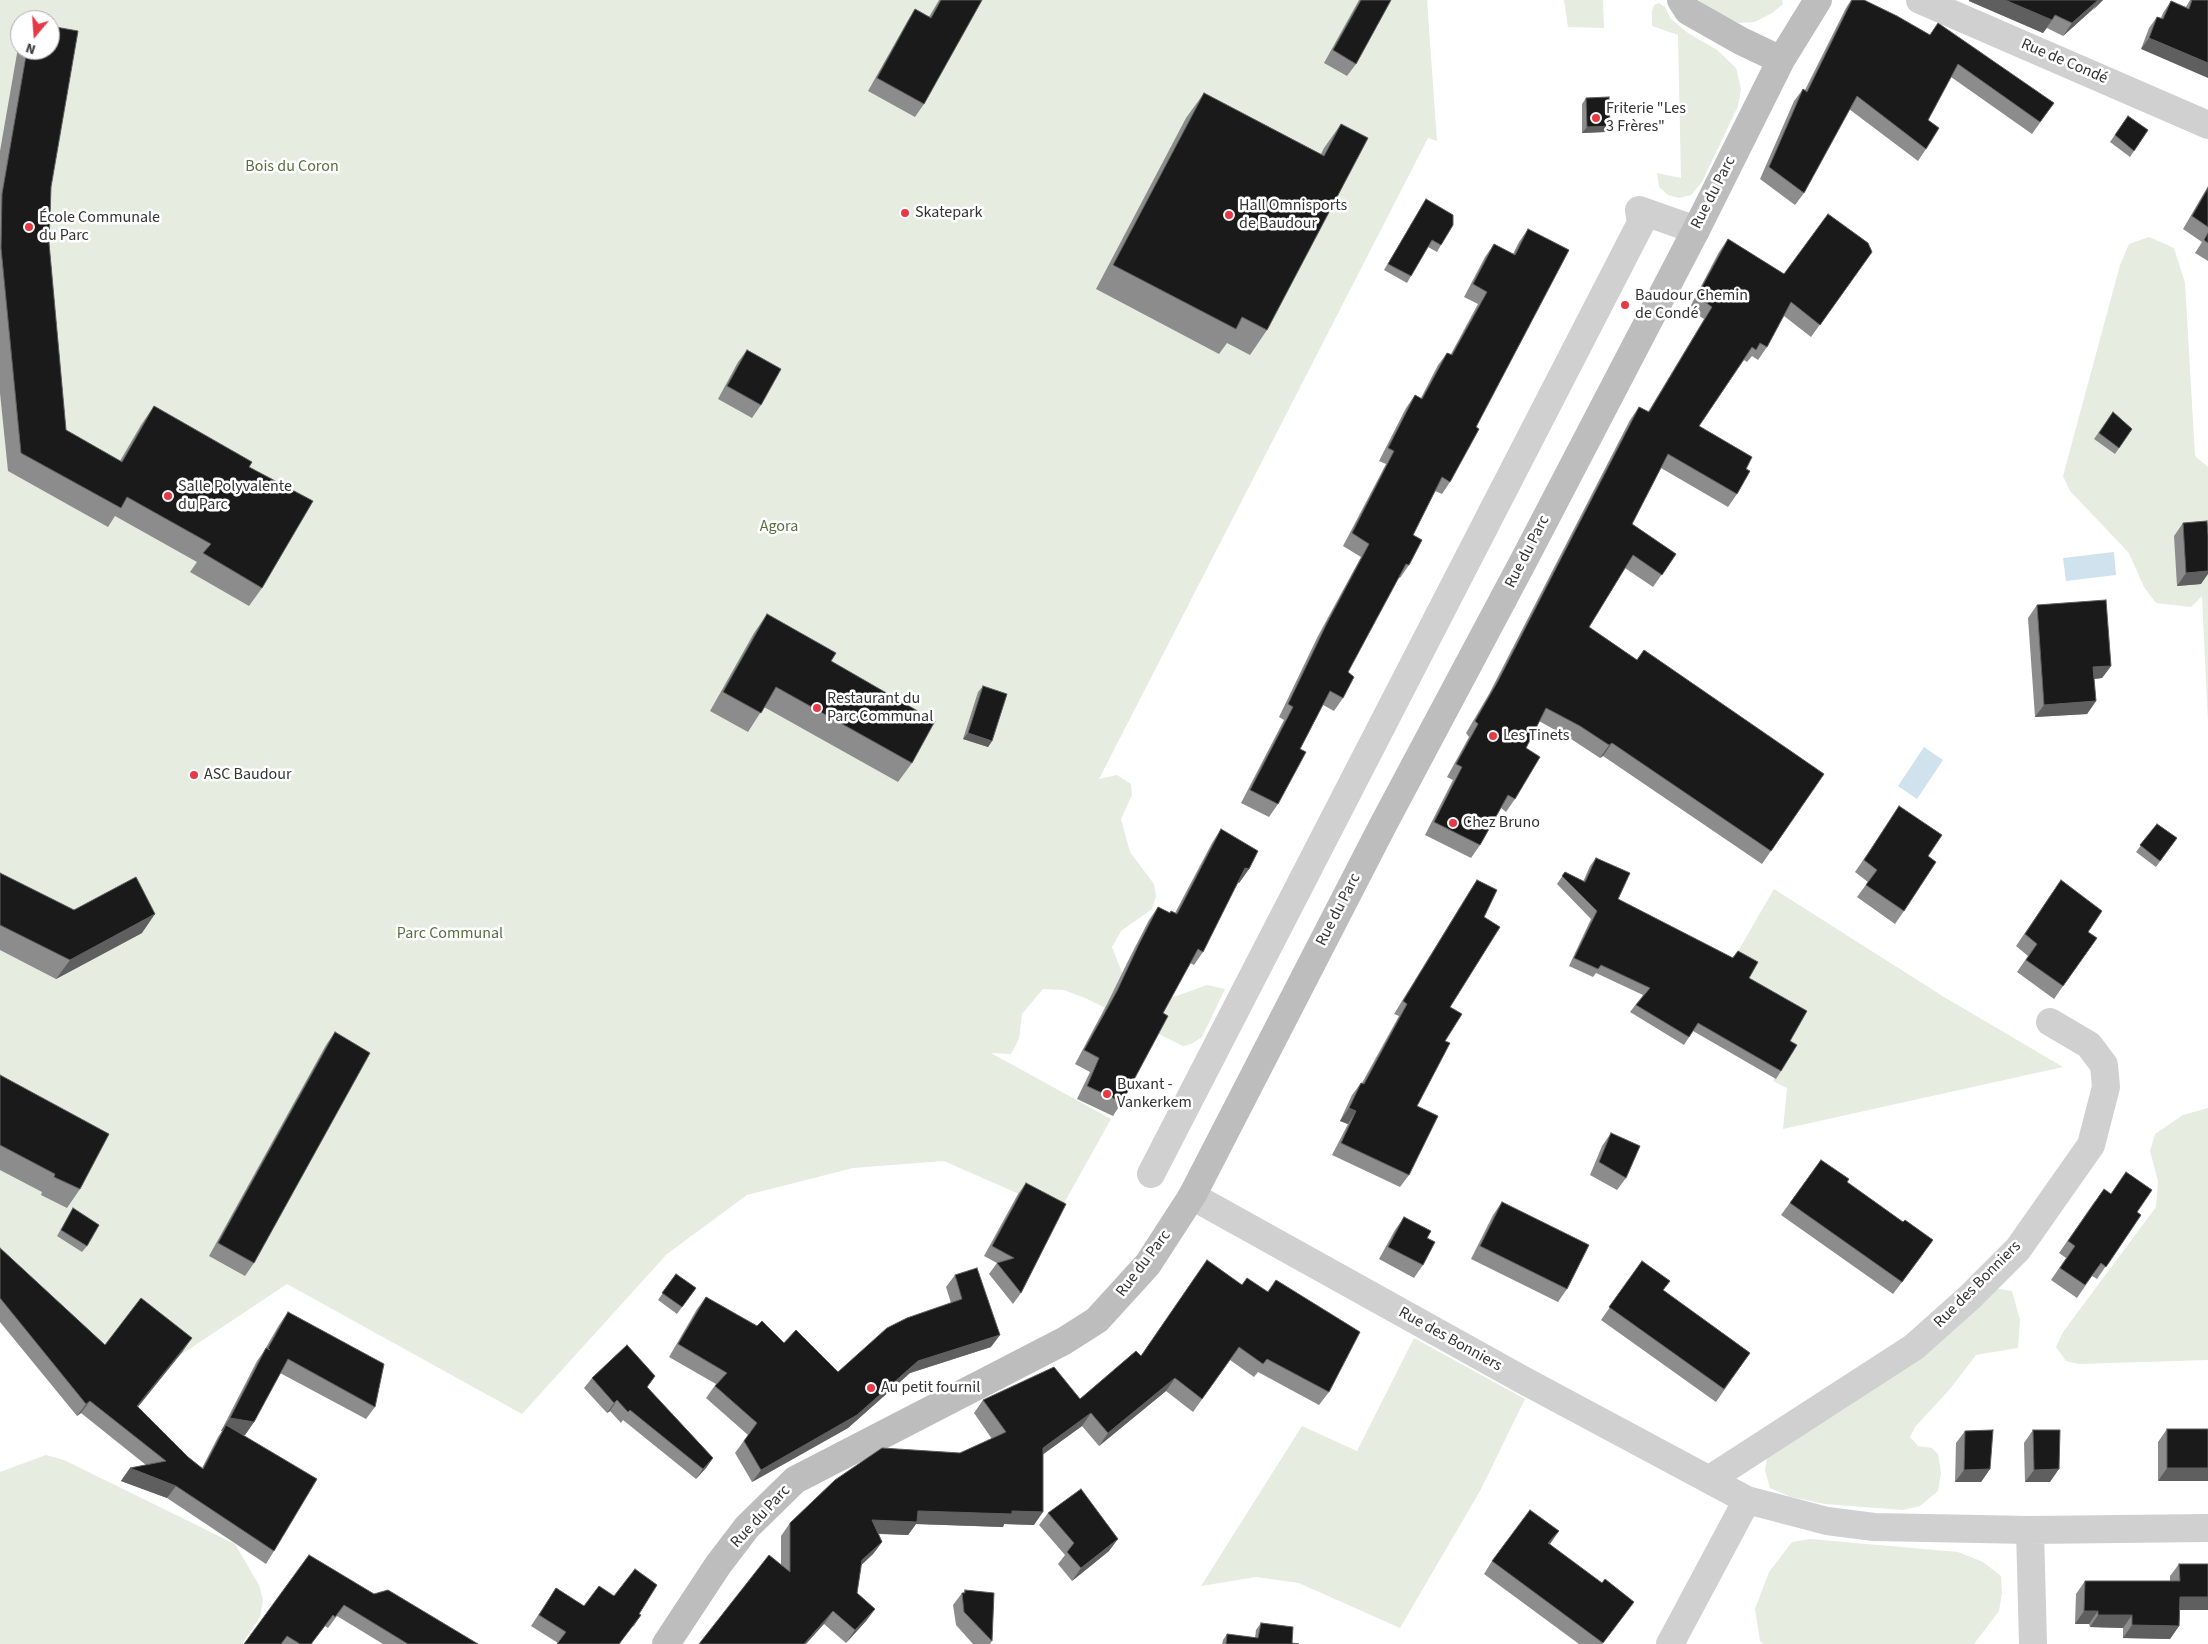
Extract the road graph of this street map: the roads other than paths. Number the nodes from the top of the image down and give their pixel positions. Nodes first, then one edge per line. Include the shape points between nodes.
1 (1681, 0) edge
2 (1818, 0) edge
3 (1920, 0) edge
4 (1781, 60) junction
5 (2208, 125) edge
6 (1696, 230) junction
7 (2050, 1022) dead end
8 (1152, 1174) dead end
9 (1192, 1196) junction
10 (1710, 1480) junction
11 (1747, 1500) junction
12 (2208, 1528) edge
13 (2030, 1530) junction
14 (666, 1644) edge
15 (1670, 1644) edge
16 (2033, 1644) edge

1 - 4 street via 1688,11
2 - 4 street, Rue du Parc
3 - 5 street, Rue de Condé
4 - 6 street, Rue du Parc
6 - 8 street via 1640,210 1641,223
6 - 9 street, Rue du Parc
7 - 10 street, Rue des Bonniers via 2089,1045 2104,1065 2106,1087 2092,1145 2018,1249 1914,1348
9 - 10 street, Rue des Bonniers
9 - 14 street, Rue du Parc via 1148,1264 1097,1320 1064,1341 795,1480 747,1527
10 - 11 street, Rue des Bonniers
11 - 13 street, Rue des Bonniers via 1827,1521 1874,1527
11 - 15 street
12 - 13 street, Rue des Bonniers
13 - 16 street

